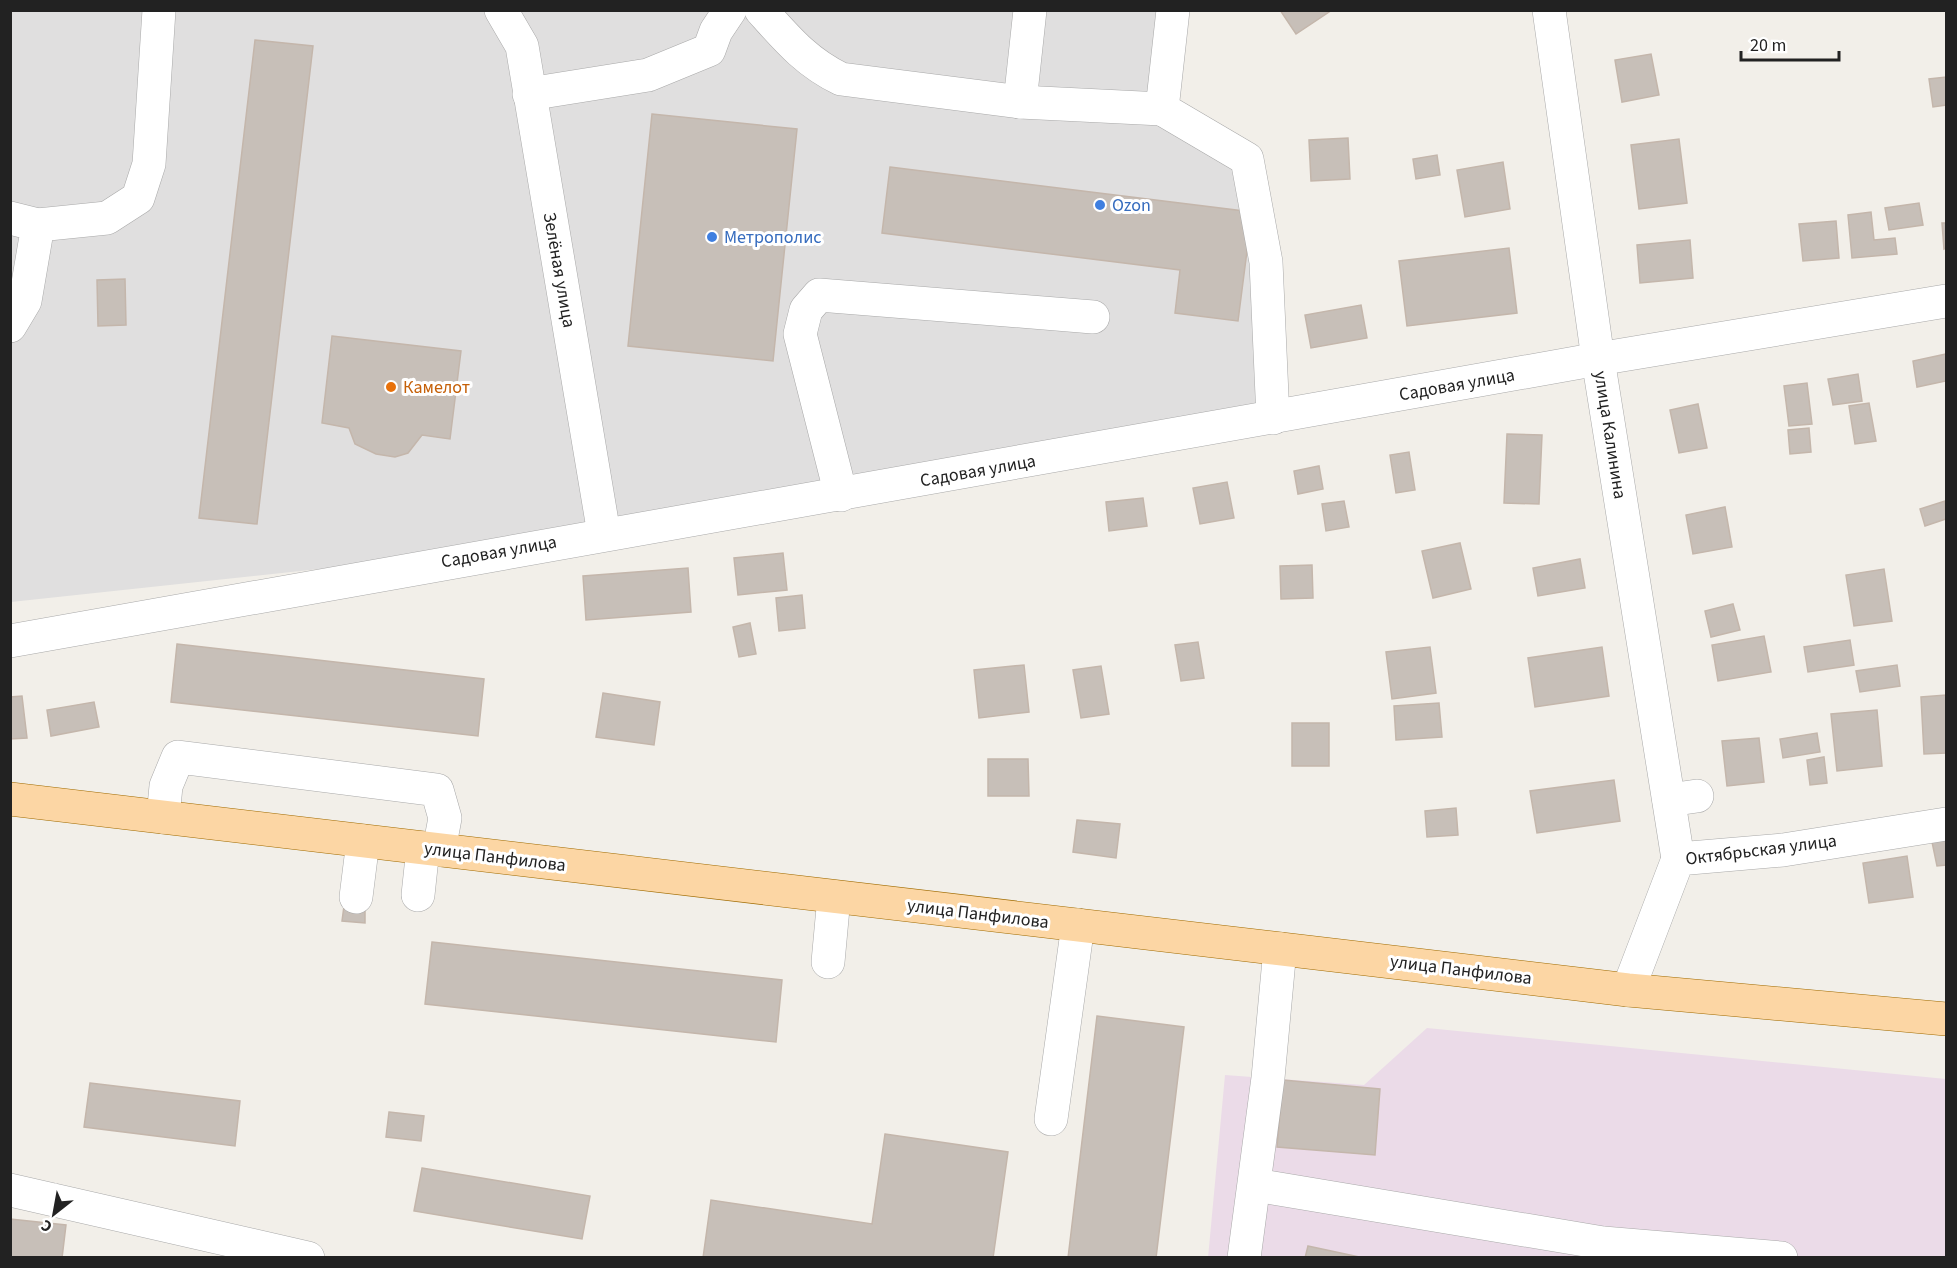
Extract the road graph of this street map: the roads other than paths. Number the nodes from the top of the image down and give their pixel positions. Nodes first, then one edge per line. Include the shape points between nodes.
1 (159, 10) edge
2 (501, 10) edge
3 (730, 10) edge
4 (761, 10) edge
5 (1030, 10) edge
6 (1173, 10) edge
7 (1549, 10) edge
8 (529, 94) junction
9 (1020, 102) junction
10 (1162, 109) junction
11 (24, 221) edge
12 (1947, 301) edge
13 (1093, 317) dead end
14 (10, 326) edge
15 (1598, 359) junction
16 (1273, 418) junction
17 (841, 495) junction
18 (603, 534) junction
19 (10, 641) edge
20 (10, 799) edge
21 (163, 817) junction
22 (1947, 824) edge
23 (363, 841) junction
24 (431, 849) junction
25 (1678, 858) junction
26 (418, 895) dead end
27 (356, 897) dead end
28 (834, 897) junction
29 (1078, 926) junction
30 (1280, 949) junction
31 (828, 962) dead end
32 (1628, 990) junction
33 (1947, 1019) edge
34 (1051, 1119) dead end
35 (1255, 1185) junction
36 (10, 1190) edge
37 (1602, 1250) edge
38 (308, 1257) edge
39 (1244, 1257) edge
40 (1781, 1257) edge

1 - 11 street via 149,164 138,198 107,218
2 - 8 street, Зелёная улица via 522,46
3 - 8 street via 716,31 710,50 648,75
4 - 9 street via 794,48 817,67 842,79
5 - 9 street
6 - 10 street
7 - 15 street, улица Калинина
8 - 18 street, Зелёная улица
9 - 10 street
10 - 16 street via 1247,159 1266,262
11 - 14 street via 25,301
12 - 15 street, Садовая улица
13 - 17 street via 819,295 806,310 800,334
15 - 16 street, Садовая улица
15 - 25 street, улица Калинина via 1683,798
16 - 17 street, Садовая улица
17 - 18 street, Садовая улица
18 - 19 street, Садовая улица
20 - 21 main road, улица Панфилова
21 - 23 main road, улица Панфилова
21 - 24 street via 166,786 178,757 437,790 445,818
22 - 25 street, Октябрьская улица via 1783,850
23 - 24 main road, улица Панфилова
23 - 27 street
24 - 26 street
24 - 28 main road, улица Панфилова
25 - 32 street, Октябрьская улица
28 - 29 main road, улица Панфилова
28 - 31 street
29 - 30 main road, улица Панфилова
29 - 34 street
30 - 32 main road, улица Панфилова
30 - 35 street
32 - 33 main road, улица Панфилова
35 - 37 street
35 - 39 street
36 - 38 street
37 - 40 street

